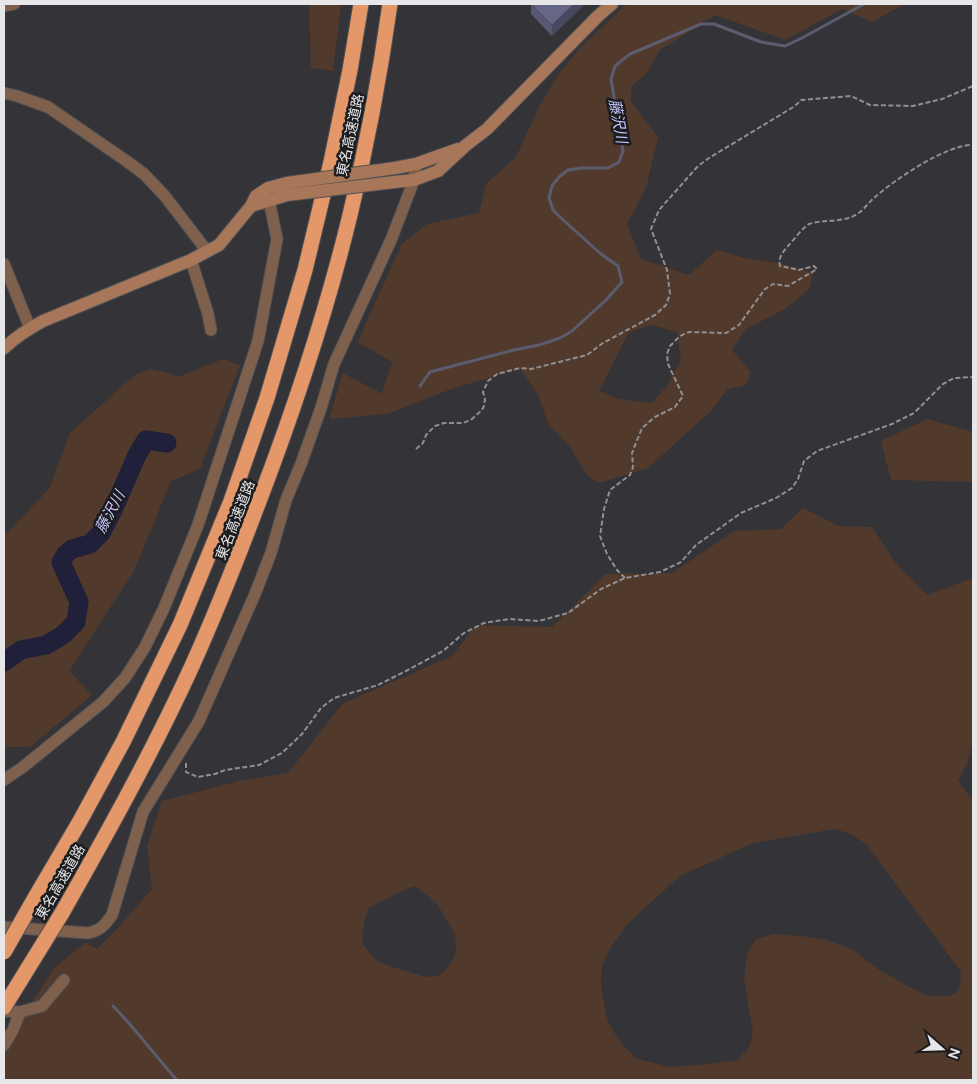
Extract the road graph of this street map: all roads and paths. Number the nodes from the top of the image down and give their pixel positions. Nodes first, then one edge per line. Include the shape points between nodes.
1 (14, 4) edge
2 (360, 4) edge
3 (390, 4) edge
4 (612, 4) edge
5 (4, 6) edge
6 (973, 86) edge
7 (4, 93) edge
8 (973, 144) edge
9 (465, 146) junction
10 (416, 164) junction
11 (414, 180) junction
12 (287, 189) junction
13 (269, 200) junction
14 (251, 206) junction
15 (207, 251) junction
16 (191, 260) junction
17 (4, 264) edge
18 (30, 328) junction
19 (211, 330) dead end
20 (4, 348) edge
21 (973, 377) edge
22 (416, 449) dead end
23 (625, 578) junction
24 (180, 753) junction
25 (4, 780) edge
26 (4, 927) edge
27 (4, 952) edge
28 (64, 980) dead end
29 (4, 1007) edge
30 (4, 1011) edge
31 (20, 1012) junction
32 (4, 1045) edge

1 - 5 street
2 - 27 highway, 東名高速道路, bridge via 332,162 304,270 267,398 231,501 180,625 123,742
3 - 29 highway, 東名高速道路, bridge via 366,143 324,310 274,462 232,574 150,754 62,913
4 - 9 street via 488,129
6 - 22 path via 942,99 913,106 870,105 851,96 801,100 709,158 659,210 650,229 667,270 670,294 666,305 655,315 587,355 497,374 488,381 483,392 482,410 463,423 435,426
7 - 15 street via 48,107 144,174
8 - 23 path via 956,147 934,158 895,182 857,214 808,225 782,253 780,266 799,270 814,266 817,269 788,286 774,284 766,289 739,325 726,333 689,332 670,346 668,364 684,396 675,407 642,428 632,453 630,475 610,490 604,509 600,536 607,554
9 - 10 street
9 - 11 street via 438,171
10 - 11 street
10 - 12 street, bridge
11 - 12 street, bridge
11 - 24 street via 391,240 334,364 255,594 199,721
12 - 13 street
12 - 14 street via 268,188 256,196
13 - 14 street
13 - 25 street via 277,239 258,342 198,525 164,608 125,678 103,702
14 - 15 street via 219,245
15 - 16 street
16 - 18 street
16 - 19 street
17 - 18 street
18 - 20 street
21 - 23 path via 954,378 943,384 914,413 892,424 817,451 804,461 792,488 742,514 696,545 681,562 660,572
23 - 24 path via 601,589 568,613 539,621 509,619 484,623 464,633 443,651 378,685 334,698 321,708 282,754 259,765 198,778 186,772 186,761
24 - 26 street via 143,812 112,915 106,924 88,933
28 - 31 street via 42,1006
30 - 31 street
31 - 32 street

